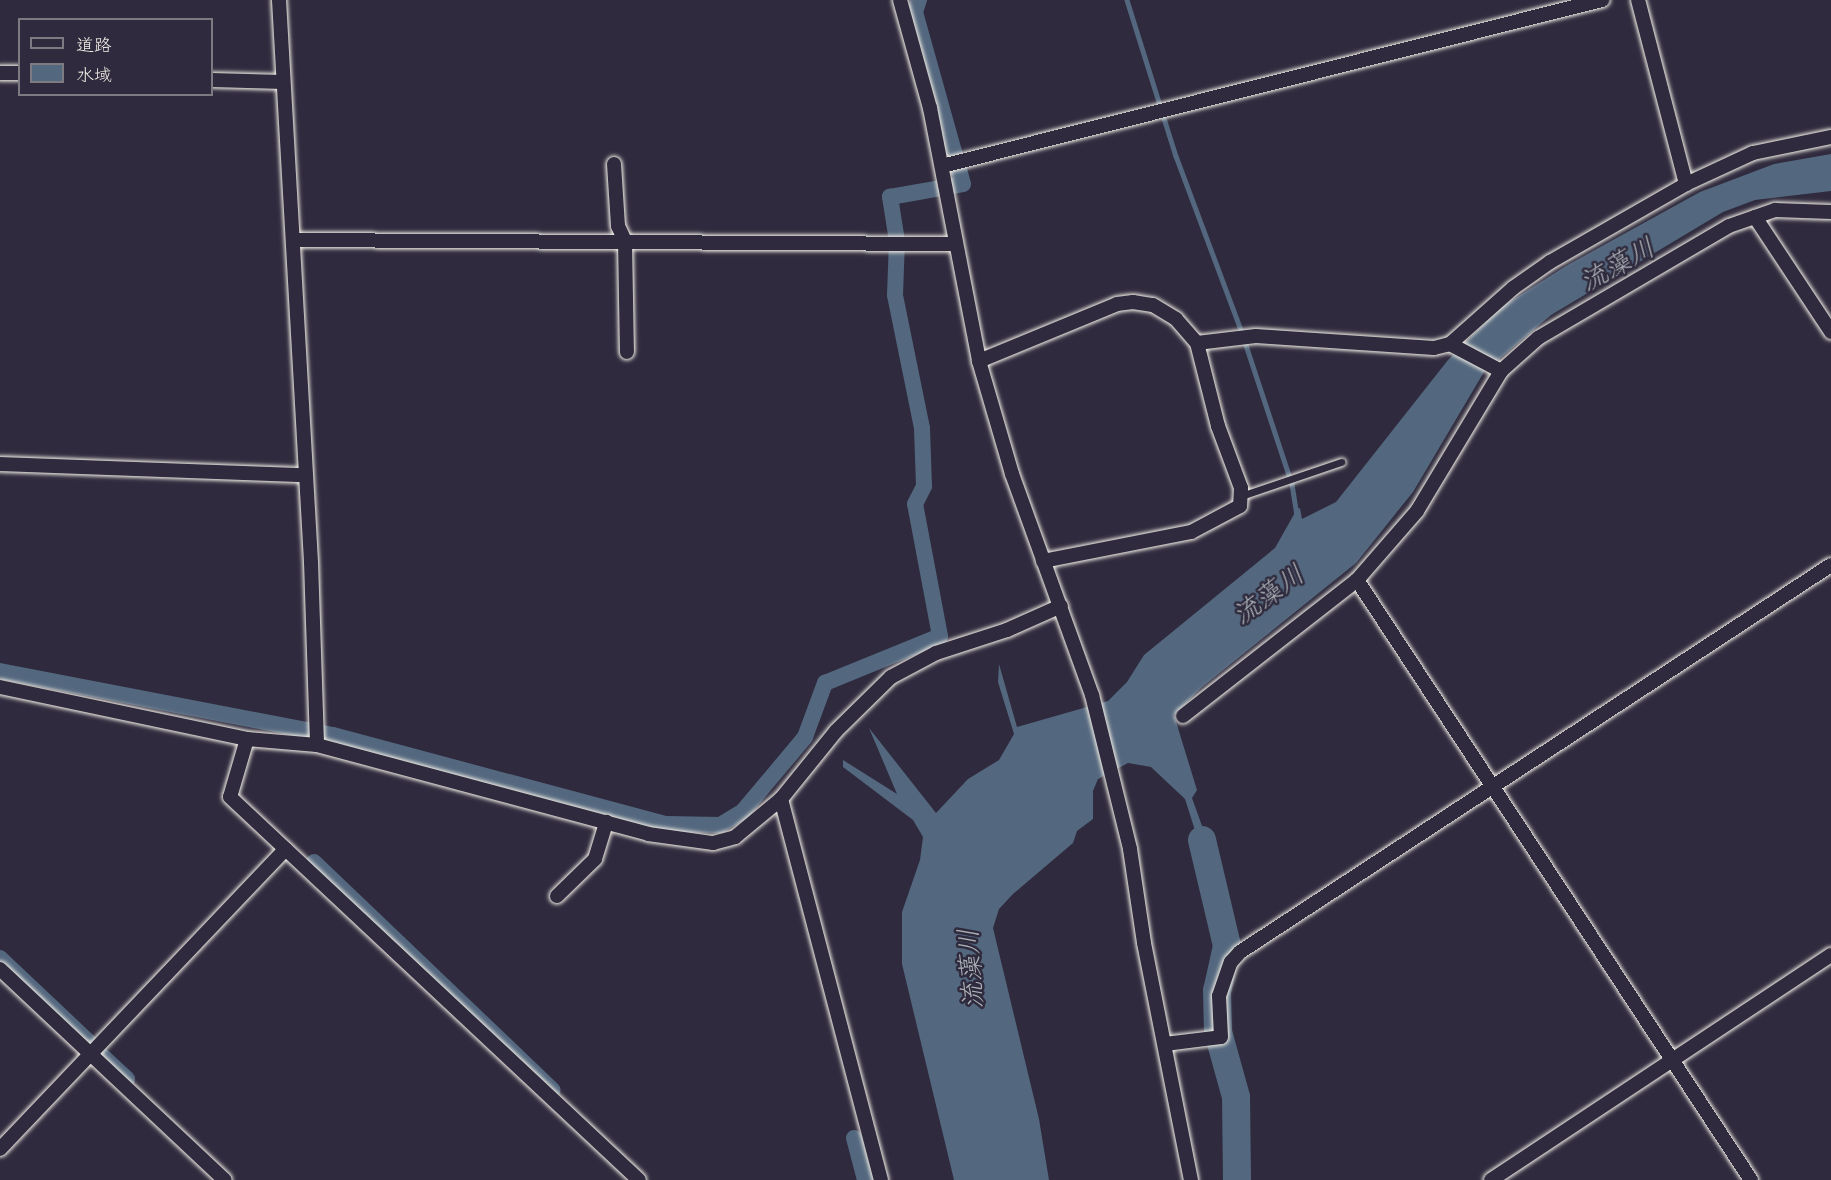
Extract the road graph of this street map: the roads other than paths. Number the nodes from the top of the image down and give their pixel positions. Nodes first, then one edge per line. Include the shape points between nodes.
1 (279, 0) edge
2 (900, 0) edge
3 (1602, 0) edge
4 (1638, 0) edge
5 (0, 72) edge
6 (18, 73) edge
7 (213, 80) edge
8 (283, 82) junction
9 (1831, 137) edge
10 (614, 164) dead end
11 (942, 169) junction
12 (1686, 184) junction
13 (1831, 212) edge
14 (1755, 217) junction
15 (293, 240) junction
16 (625, 241) junction
17 (954, 243) junction
18 (1831, 332) edge
19 (1197, 343) junction
20 (1453, 346) junction
21 (627, 352) dead end
22 (979, 361) junction
23 (1498, 369) junction
24 (1341, 462) dead end
25 (0, 464) edge
26 (304, 475) junction
27 (1241, 496) junction
28 (1043, 561) junction
29 (1831, 565) edge
30 (1357, 580) junction
31 (1061, 606) junction
32 (0, 687) edge
33 (1183, 716) dead end
34 (247, 738) junction
35 (317, 743) junction
36 (1493, 788) junction
37 (781, 799) junction
38 (606, 822) junction
39 (286, 849) junction
40 (557, 896) dead end
41 (1831, 955) edge
42 (0, 969) edge
43 (1165, 1044) junction
44 (90, 1054) junction
45 (1673, 1060) junction
46 (0, 1149) edge
47 (225, 1180) edge
48 (639, 1180) edge
49 (881, 1180) edge
50 (1191, 1180) edge
51 (1491, 1180) edge
52 (1751, 1180) edge

1 - 8 street
2 - 11 street via 930,108
3 - 11 street via 1172,107
4 - 12 street
5 - 6 street
7 - 8 street
8 - 15 street
9 - 12 street via 1752,153
10 - 16 street via 618,226
11 - 17 street
12 - 20 street via 1550,262 1513,288
13 - 14 street via 1775,210
14 - 18 street
14 - 23 street via 1729,226 1538,338
15 - 16 street
15 - 26 street
16 - 17 street via 888,246
16 - 21 street
17 - 22 street
19 - 20 street via 1256,336
19 - 22 street via 1176,319 1153,305 1133,302 1117,304
19 - 27 street via 1202,373
20 - 23 street
22 - 28 street
23 - 30 street via 1417,511
24 - 27 lane
25 - 26 street
26 - 35 street
27 - 28 street via 1240,506 1191,532
28 - 31 street
29 - 36 street
30 - 33 street
30 - 36 street
31 - 37 street via 1007,630 936,653 891,677 836,731
31 - 43 street via 1092,694 1130,849
32 - 34 street
34 - 35 street
34 - 39 street via 230,797
35 - 38 street
36 - 43 street via 1240,952 1231,962 1219,996 1215,1038
36 - 45 street
37 - 38 street via 735,837 712,843 648,834
37 - 49 street
38 - 40 street via 595,858
39 - 44 street
39 - 48 street
41 - 45 street
42 - 44 street
43 - 50 street
44 - 46 street
44 - 47 street
45 - 51 street
45 - 52 street

